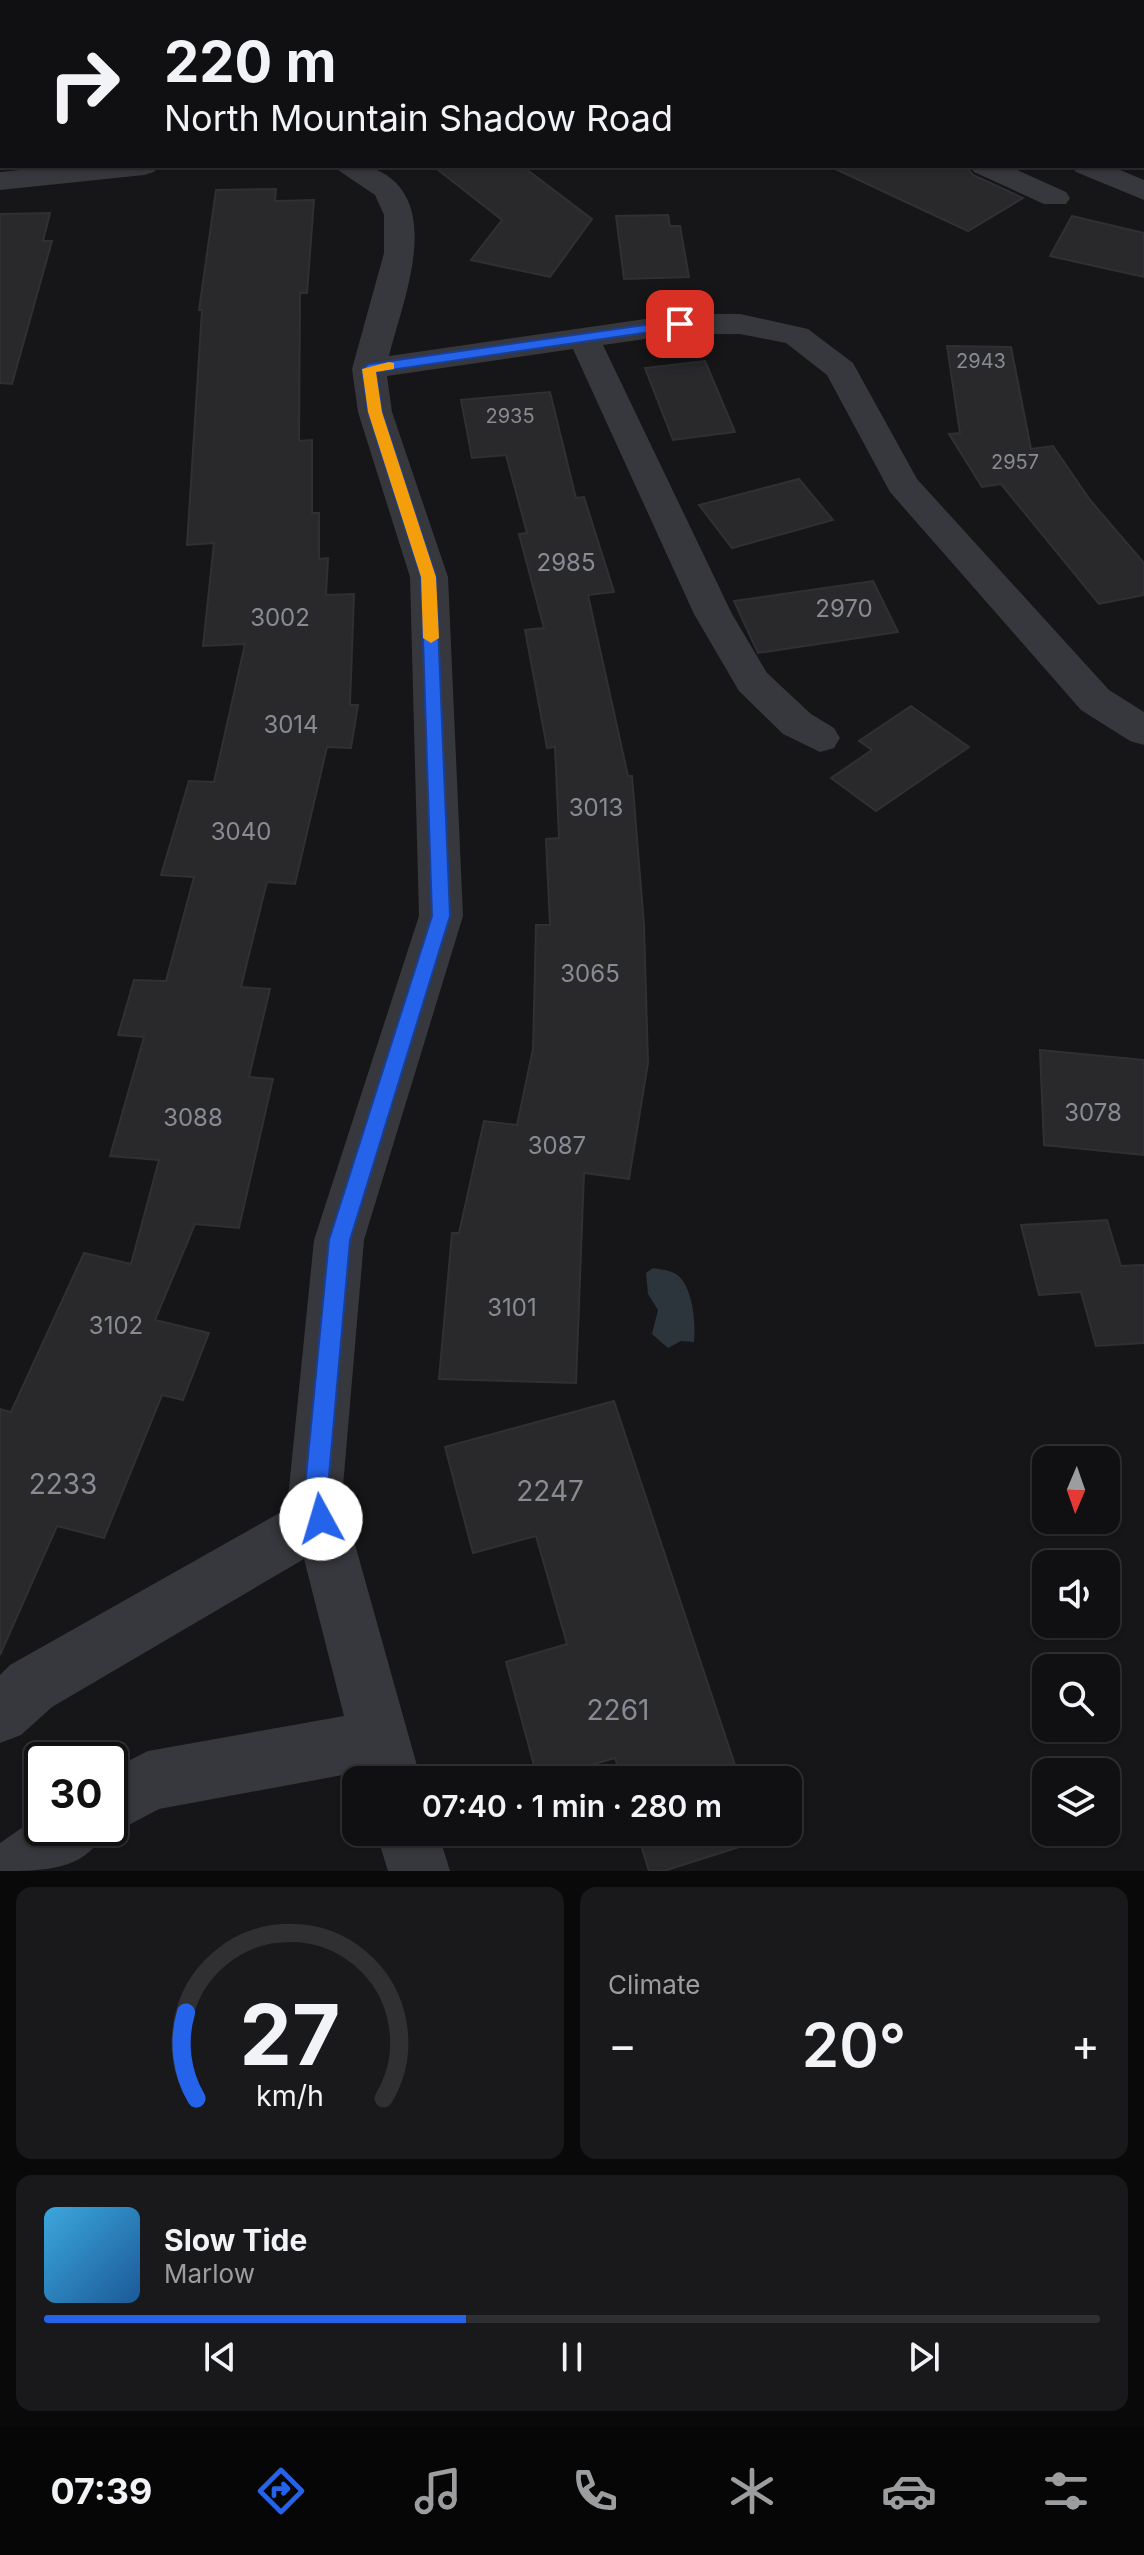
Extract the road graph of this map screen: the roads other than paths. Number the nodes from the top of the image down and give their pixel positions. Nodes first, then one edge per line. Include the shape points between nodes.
1 (125, 168) edge
2 (350, 168) edge
3 (988, 168) edge
4 (1091, 168) edge
5 (0, 181) edge
6 (1144, 191) edge
7 (1055, 198) dead end
8 (584, 338) junction
9 (369, 369) junction
10 (1144, 731) edge
11 (820, 738) dead end
12 (321, 1519) junction
13 (0, 1714) edge
14 (385, 1759) edge
15 (128, 1794) edge
16 (49, 1846) edge
17 (411, 1846) edge
18 (13, 1871) edge
19 (419, 1871) edge

1 - 5 street
2 - 9 street via 388,190 399,215 399,253
3 - 7 street
4 - 6 street
8 - 9 street
8 - 10 street via 680,324 740,324 797,336 841,370 902,484 1095,700
8 - 11 street via 729,642 753,682 797,724
9 - 12 street via 375,412 429,577 441,916 339,1240 315,1498
12 - 13 street via 31,1686
12 - 14 street
14 - 15 street via 148,1781
16 - 18 street
17 - 19 street

